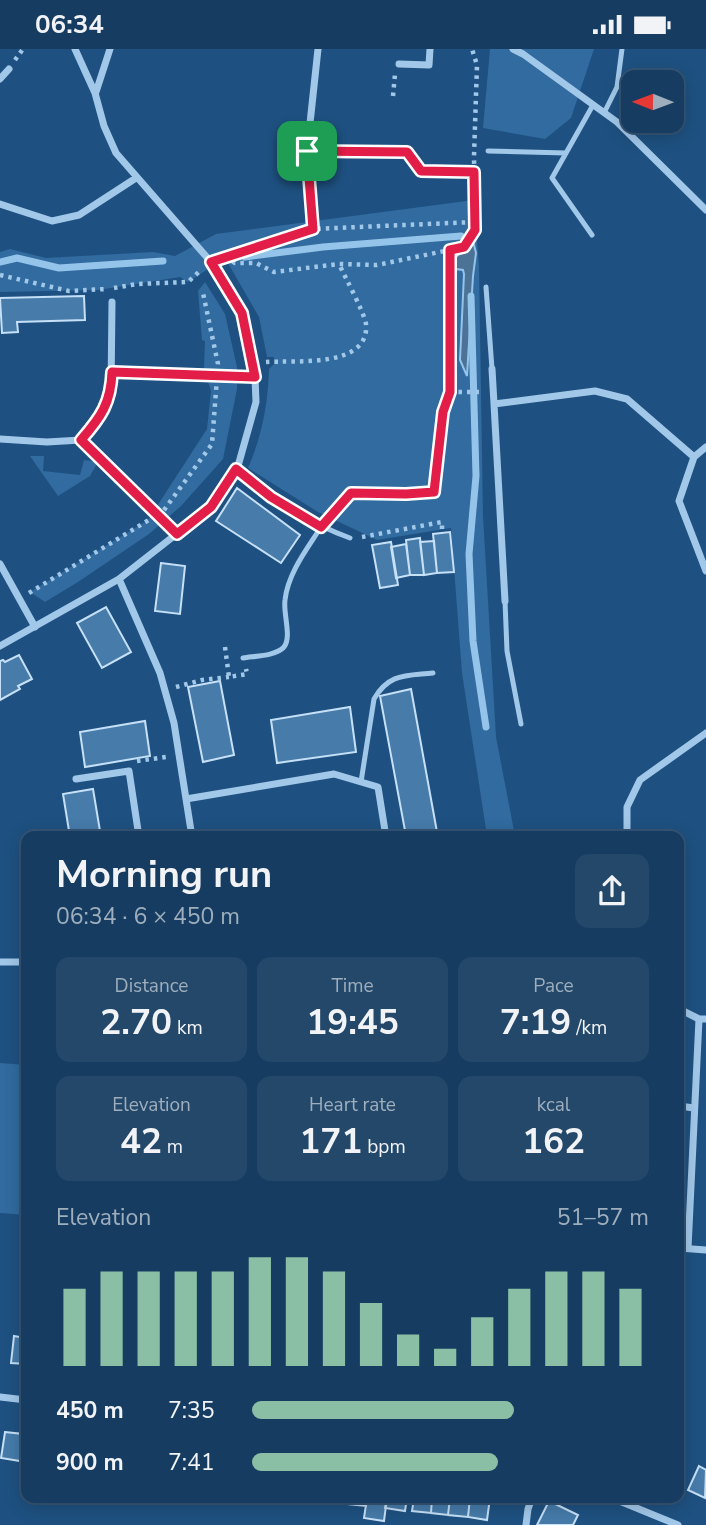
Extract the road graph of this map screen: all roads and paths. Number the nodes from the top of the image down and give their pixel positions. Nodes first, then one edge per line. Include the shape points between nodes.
1 (75, 49) edge
2 (110, 49) edge
3 (318, 49) edge
4 (430, 49) edge
5 (472, 49) edge
6 (513, 49) edge
7 (622, 49) edge
8 (524, 51) edge
9 (400, 64) dead end
10 (9, 69) dead end
11 (0, 79) edge
12 (95, 93) junction
13 (593, 105) junction
14 (604, 113) junction
15 (307, 151) junction
16 (488, 151) dead end
17 (566, 153) junction
18 (421, 171) joint
19 (474, 172) junction
20 (136, 178) junction
21 (0, 204) edge
22 (706, 210) edge
23 (472, 223) junction
24 (313, 229) junction
25 (592, 235) dead end
26 (450, 250) junction
27 (227, 256) junction
28 (211, 262) junction
29 (339, 264) junction
30 (0, 275) edge
31 (486, 286) dead end
32 (203, 293) dead end
33 (112, 302) dead end
34 (274, 362) dead end
35 (492, 369) joint
36 (112, 372) junction
37 (217, 376) junction
38 (255, 377) junction
39 (493, 391) junction
40 (450, 392) junction
41 (494, 404) junction
42 (0, 439) edge
43 (81, 440) junction
44 (706, 447) edge
45 (694, 457) junction
46 (236, 469) junction
47 (158, 516) junction
48 (321, 527) junction
49 (442, 530) dead end
50 (177, 534) junction
51 (350, 538) joint
52 (0, 564) edge
53 (706, 571) edge
54 (119, 579) junction
55 (19, 599) junction
56 (505, 601) joint
57 (35, 627) junction
58 (0, 646) edge
59 (243, 658) dead end
60 (433, 673) dead end
61 (229, 677) dead end
62 (164, 689) junction
63 (521, 724) dead end
64 (706, 733) edge
65 (179, 755) junction
66 (129, 771) junction
67 (76, 779) dead end
68 (361, 782) junction
69 (186, 799) junction
70 (138, 831) edge
71 (191, 831) edge
72 (385, 831) edge
73 (627, 831) edge
74 (0, 962) edge
75 (21, 962) edge
76 (684, 1011) edge
77 (703, 1019) edge
78 (684, 1107) edge
79 (694, 1108) junction
80 (684, 1235) edge
81 (684, 1248) edge
82 (706, 1250) edge
83 (0, 1397) edge
84 (21, 1399) edge
85 (531, 1503) edge
86 (624, 1503) edge
87 (526, 1525) edge
88 (678, 1525) edge

1 - 12 street
2 - 12 street
3 - 15 street
4 - 9 street via 429,65
5 - 19 path via 478,65
6 - 8 street
7 - 14 lane via 617,87
8 - 13 street
10 - 11 street
12 - 20 street via 116,153
13 - 14 street
13 - 17 lane
14 - 22 street
15 - 18 street via 407,152
15 - 24 path
16 - 17 lane
17 - 25 lane via 552,178
18 - 19 path
19 - 23 path
20 - 21 street via 79,215 52,221
20 - 28 street
23 - 24 path
23 - 26 path via 475,230 464,247
24 - 27 path
26 - 29 path via 377,265
26 - 40 path
27 - 28 path
27 - 29 path via 236,263 256,263 274,272
28 - 30 path via 188,282 92,291 69,291
28 - 38 street via 242,313
29 - 34 path via 366,323 362,340 351,352 330,360
31 - 35 lane
32 - 37 path via 219,364
33 - 36 street
35 - 39 street
36 - 37 path
36 - 43 street via 111,391 100,418
37 - 38 path
37 - 47 path via 212,444
38 - 46 street via 256,402
39 - 40 path
39 - 41 street
40 - 48 path via 443,412 434,492 351,493
41 - 45 street via 595,391 627,399
41 - 56 street
42 - 43 street
43 - 47 path
44 - 45 street
45 - 53 street via 679,501
46 - 48 lane
46 - 50 street via 211,507
47 - 50 path
47 - 55 path
48 - 51 lane
48 - 59 lane via 285,598 286,645 279,651
49 - 51 path via 442,522
50 - 54 street
52 - 55 street
54 - 57 street
54 - 62 street
55 - 57 street
56 - 63 lane via 507,651
57 - 58 street
60 - 68 lane via 391,678 380,688 374,699
61 - 62 path
62 - 65 street
64 - 73 street via 640,780 627,807
65 - 66 path via 128,762
65 - 69 street
66 - 67 street
66 - 70 street
68 - 69 street via 334,774
68 - 72 street via 378,787
69 - 71 street
74 - 75 street
76 - 77 street
77 - 79 street
78 - 79 street
79 - 80 street
81 - 82 street
83 - 84 street
85 - 87 street
86 - 88 street

